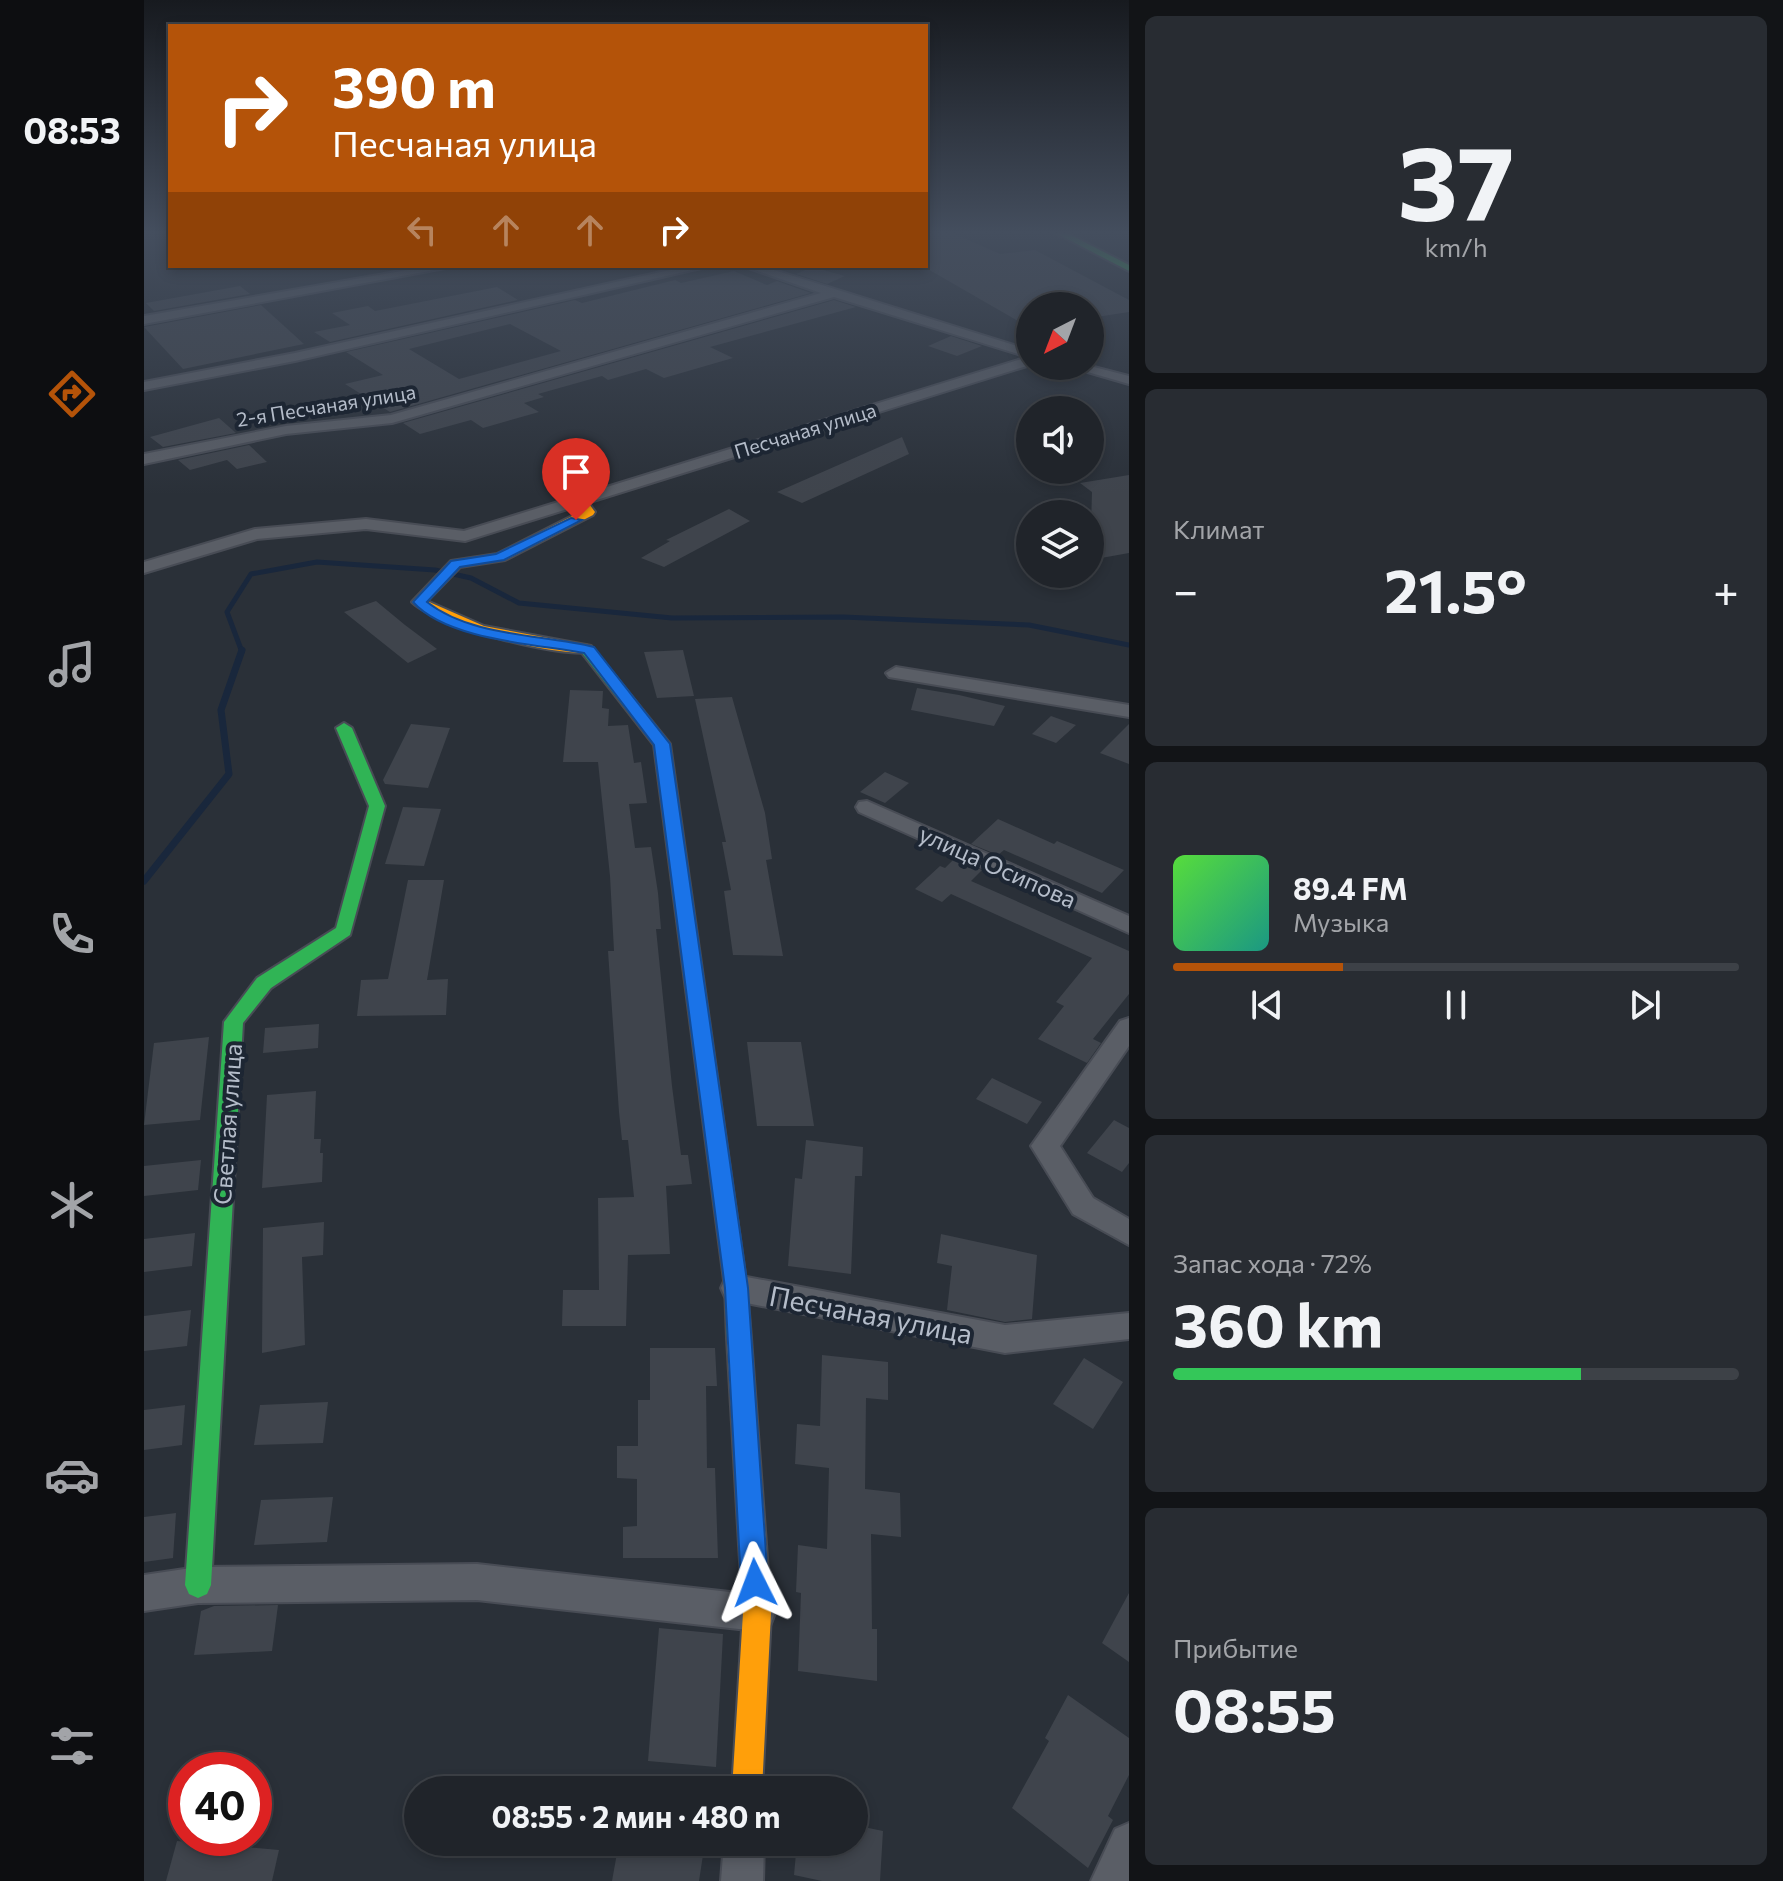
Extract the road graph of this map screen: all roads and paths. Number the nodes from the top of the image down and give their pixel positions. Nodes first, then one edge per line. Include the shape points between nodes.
1 (467, 319) edge
2 (743, 319) edge
3 (920, 319) edge
4 (1016, 350) edge
5 (1016, 365) edge
6 (1104, 374) edge
7 (1129, 380) edge
8 (144, 386) edge
9 (144, 459) edge
10 (580, 500) junction
11 (144, 568) edge
12 (896, 673) dead end
13 (1129, 711) edge
14 (344, 728) dead end
15 (867, 807) dead end
16 (1129, 925) edge
17 (1129, 1027) edge
18 (1129, 1233) edge
19 (736, 1288) junction
20 (1129, 1326) edge
21 (198, 1585) junction
22 (144, 1593) edge
23 (757, 1613) junction
24 (748, 1776) edge
25 (1129, 1843) edge
26 (743, 1856) edge
27 (742, 1881) edge
28 (1112, 1881) edge

1 - 8 street
2 - 9 street, 2-я Песчаная улица via 392,419 286,430
3 - 4 street
5 - 10 street, Песчаная улица
6 - 7 street
10 - 11 street, Песчаная улица via 465,536 366,524 255,534
10 - 19 street, Песчаная улица via 589,512 500,557 448,573 419,602 440,618 478,630 589,650 662,744
12 - 13 street
14 - 21 street, Светлая улица via 377,806 344,931 264,983 234,1022
15 - 16 street, улица Осипова
17 - 18 street via 1045,1146 1083,1206
19 - 20 street, Песчаная улица via 1005,1339
19 - 23 street, Песчаная улица
21 - 22 street
21 - 23 street via 477,1582
23 - 24 street, Песчаная улица
25 - 28 street
26 - 27 street

